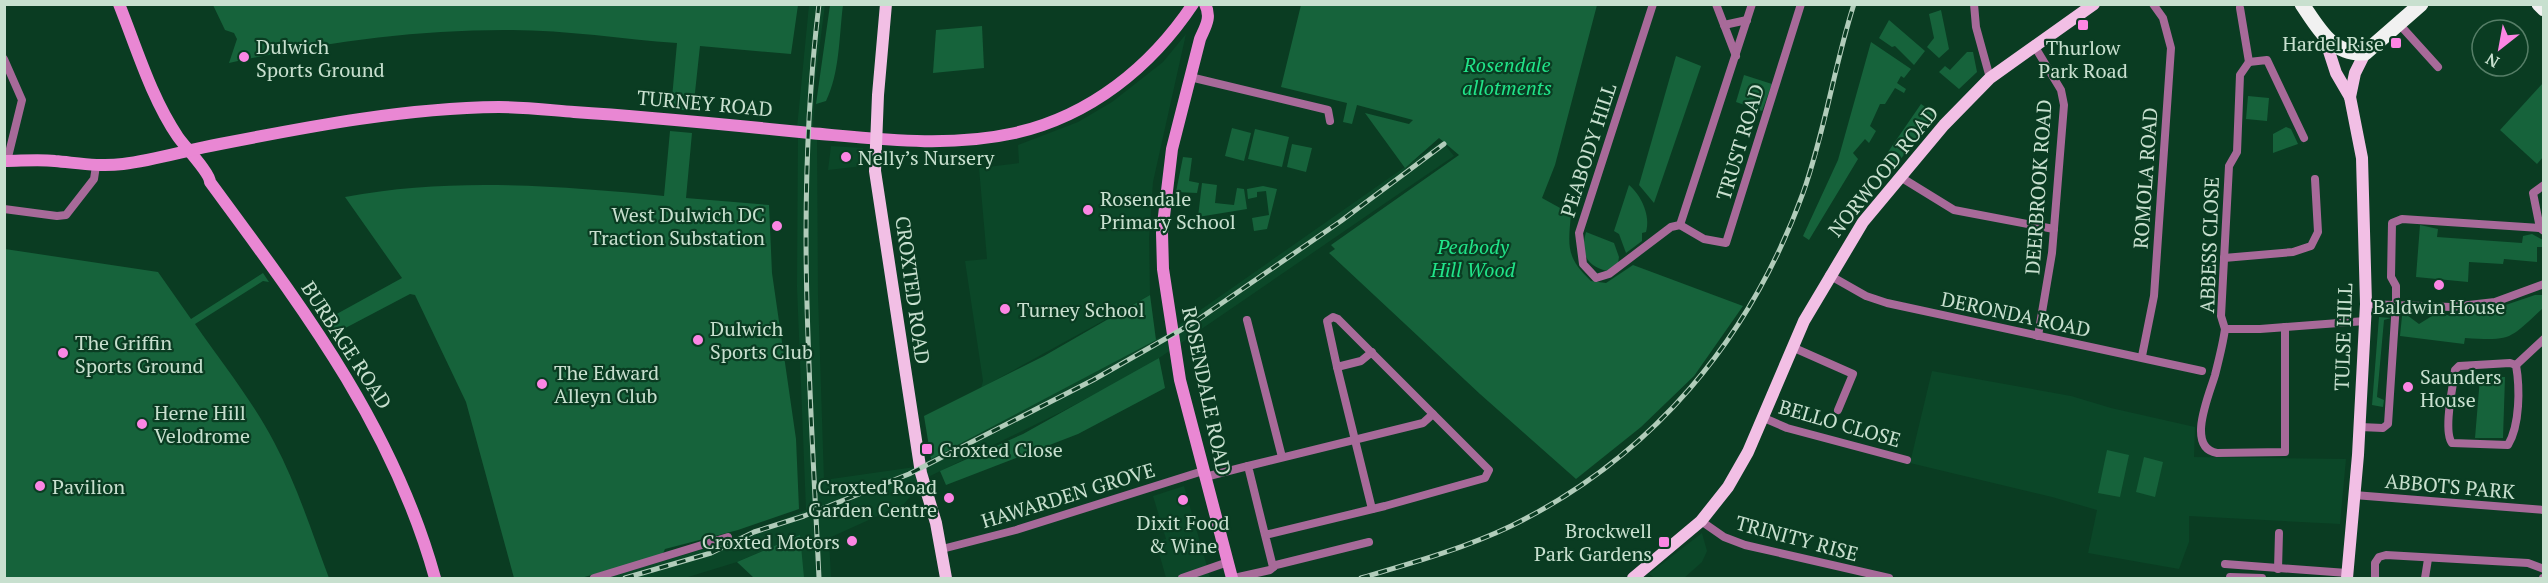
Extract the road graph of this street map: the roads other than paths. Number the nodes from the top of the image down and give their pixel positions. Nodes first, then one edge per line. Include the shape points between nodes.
1 (119, 4) edge
2 (886, 4) edge
3 (1204, 4) edge
4 (1653, 4) edge
5 (1716, 4) edge
6 (1752, 4) edge
7 (1801, 4) edge
8 (1974, 4) edge
9 (2094, 4) edge
10 (2153, 4) edge
11 (2302, 4) edge
12 (2421, 4) edge
13 (2539, 4) edge
14 (1192, 7) edge
15 (2240, 8) dead end
16 (2544, 9) edge
17 (1748, 20) junction
18 (1724, 25) junction
19 (2400, 25) junction
20 (1204, 30) junction
21 (2325, 39) junction
22 (2035, 47) junction
23 (2365, 54) junction
24 (1736, 57) junction
25 (4, 59) edge
26 (2249, 62) junction
27 (2438, 67) dead end
28 (1190, 77) junction
29 (1990, 78) junction
30 (2350, 97) junction
31 (1330, 121) dead end
32 (2304, 138) dead end
33 (875, 139) junction
34 (191, 156) junction
35 (6, 161) edge
36 (96, 166) junction
37 (1902, 178) junction
38 (2314, 179) dead end
39 (2544, 184) edge
40 (4, 209) edge
41 (1680, 225) junction
42 (2054, 229) junction
43 (2542, 229) edge
44 (2224, 258) junction
45 (1829, 275) junction
46 (2544, 284) edge
47 (2396, 303) junction
48 (2366, 304) junction
49 (1247, 320) dead end
50 (2365, 321) junction
51 (2285, 327) junction
52 (2224, 329) junction
53 (2038, 336) junction
54 (2544, 339) edge
55 (1792, 347) junction
56 (1372, 352) junction
57 (2142, 356) junction
58 (2516, 365) junction
59 (1336, 367) junction
60 (2202, 371) dead end
61 (1838, 410) dead end
62 (1434, 414) junction
63 (1764, 418) junction
64 (2360, 427) junction
65 (1354, 440) junction
66 (1282, 458) junction
67 (1907, 460) dead end
68 (1248, 466) junction
69 (1204, 474) junction
70 (2354, 495) junction
71 (1372, 509) junction
72 (2544, 510) edge
73 (1701, 521) junction
74 (2279, 533) dead end
75 (1265, 535) junction
76 (728, 537) dead end
77 (1369, 542) dead end
78 (942, 549) junction
79 (2428, 559) junction
80 (1228, 562) junction
81 (2225, 564) dead end
82 (1273, 567) junction
83 (2278, 569) junction
84 (2544, 569) edge
85 (2347, 576) edge
86 (2230, 577) dead end
87 (435, 579) edge
88 (594, 579) edge
89 (946, 579) edge
90 (1182, 579) edge
91 (1233, 579) edge
92 (1633, 579) edge
93 (1889, 579) edge
94 (2262, 579) edge
95 (2375, 579) edge
96 (2425, 579) edge

1 - 34 street, BURBAGE ROAD via 163,109
2 - 33 main road, CROXTED ROAD
3 - 20 street, ROSENDALE ROAD via 1209,16
4 - 41 street, PEABODY HILL via 1579,233 1583,264 1596,278 1609,274 1671,227
5 - 18 street
6 - 17 street
7 - 41 street, TRUST ROAD via 1726,243 1704,238
8 - 29 street
9 - 22 main road, NORWOOD ROAD
10 - 57 street, ROMOLA ROAD via 2163,18 2171,48 2154,296
11 - 21 highway, TULSE HILL
12 - 19 highway
13 - 16 highway
14 - 20 street
14 - 33 street, TURNEY ROAD via 1147,62 1068,116 979,140
15 - 26 street
17 - 18 street
17 - 24 street
18 - 24 street
19 - 23 highway
19 - 27 street
20 - 28 street, ROSENDALE ROAD
21 - 23 highway via 2346,51
21 - 30 main road, TULSE HILL via 2336,73
22 - 29 main road, NORWOOD ROAD
22 - 42 street, DEERBROOK ROAD via 2061,90 2064,105
23 - 30 main road, TULSE HILL via 2355,73
24 - 41 street
25 - 35 street via 22,100
26 - 32 street via 2267,60
26 - 44 street, ABBESS CLOSE via 2240,75 2237,152 2229,166
28 - 31 street via 1328,110
28 - 69 street, ROSENDALE ROAD via 1172,149 1162,246 1180,380
29 - 37 main road, NORWOOD ROAD via 1944,125
30 - 48 main road, TULSE HILL via 2362,158
33 - 34 street, TURNEY ROAD via 683,119 501,107 331,122
33 - 78 main road, CROXTED ROAD via 877,183 921,473
34 - 36 street, TURNEY ROAD via 164,151 154,158
34 - 87 street, BURBAGE ROAD via 195,168 210,182 352,382 392,464
35 - 36 street, TURNEY ROAD
36 - 40 street via 94,179 66,215
37 - 42 street via 1954,210
37 - 45 main road, NORWOOD ROAD via 1863,222
38 - 44 street via 2318,232 2312,246 2293,252
39 - 43 street via 2533,194
42 - 53 street, DEERBROOK ROAD
43 - 47 street via 2402,219 2392,223 2391,277 2396,286
44 - 52 street, ABBESS CLOSE
45 - 53 street, DERONDA ROAD via 1887,303
45 - 55 main road, NORWOOD ROAD
46 - 47 street via 2495,302 2451,307
47 - 48 street
47 - 64 street via 2388,424 2383,428
48 - 50 main road, TULSE HILL
49 - 66 street
50 - 51 street, ABBESS CLOSE
50 - 64 main road, TULSE HILL
51 - 52 street, ABBESS CLOSE
51 - 52 street via 2285,452 2217,453 2205,446 2203,414
53 - 57 street, DERONDA ROAD
54 - 58 street
55 - 61 street via 1853,374
55 - 63 main road, NORWOOD ROAD
56 - 59 street via 1361,361
56 - 59 street via 1338,319 1331,318 1326,325
56 - 62 street
57 - 60 street, DERONDA ROAD
58 - 58 street via 2514,435 2508,445 2452,443 2448,426 2455,370 2459,366
59 - 65 street
62 - 65 street, HAWARDEN GROVE via 1423,423
62 - 71 street via 1488,468 1488,475
63 - 67 street, BELLO CLOSE via 1787,428
63 - 73 main road, NORWOOD ROAD via 1731,482
64 - 70 main road, TULSE HILL
65 - 66 street, HAWARDEN GROVE
65 - 71 street
66 - 68 street, HAWARDEN GROVE
68 - 69 street, HAWARDEN GROVE
68 - 75 street
69 - 78 street, HAWARDEN GROVE
69 - 80 street, ROSENDALE ROAD
70 - 72 street, ABBOTS PARK
70 - 85 main road, TULSE HILL
71 - 75 street
73 - 92 main road, NORWOOD ROAD
73 - 93 street, TRINITY RISE via 1724,537 1745,544
74 - 83 street
75 - 82 street
76 - 88 street
77 - 82 street
78 - 89 main road, CROXTED ROAD
79 - 84 street via 2528,563
79 - 95 street via 2379,557
79 - 96 street
80 - 90 street
80 - 91 street, ROSENDALE ROAD
81 - 83 street
82 - 91 street
83 - 85 street
86 - 94 street

